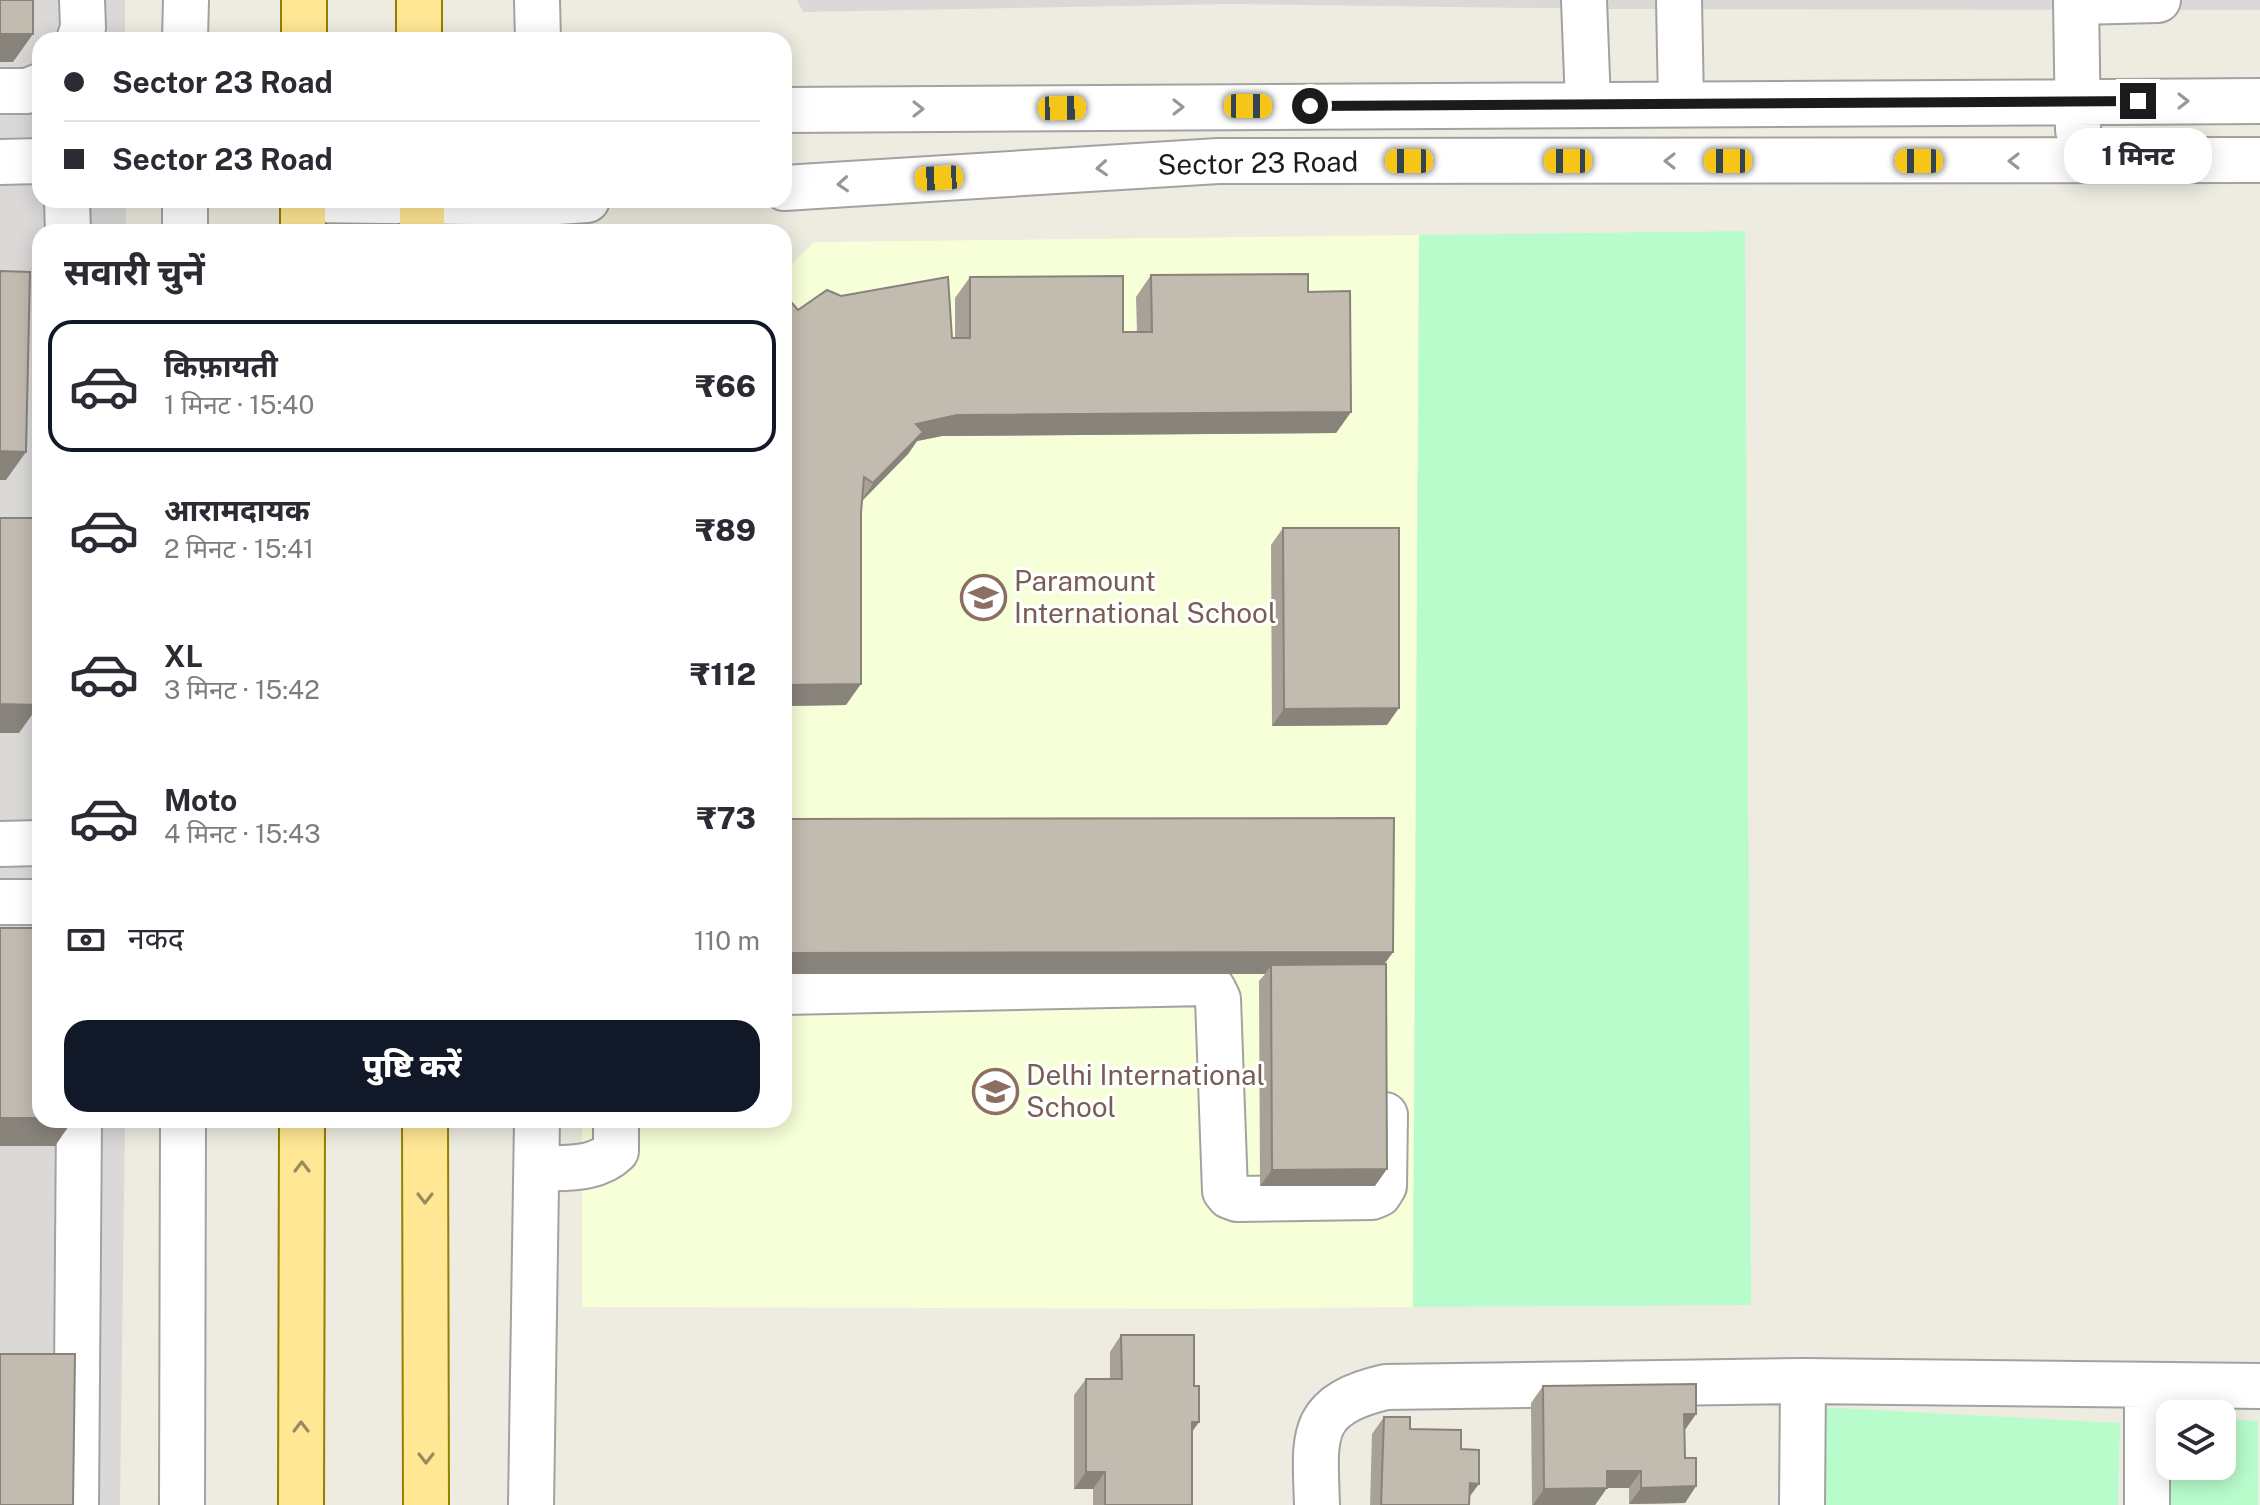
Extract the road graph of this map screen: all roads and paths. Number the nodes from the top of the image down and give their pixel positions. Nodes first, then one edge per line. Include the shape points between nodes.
1 (82, 0) edge
2 (186, 0) edge
3 (304, 0) edge
4 (419, 0) edge
5 (537, 0) edge
6 (1584, 0) edge
7 (1679, 0) edge
8 (2158, 0) edge
9 (2076, 1) edge
10 (82, 32) edge
11 (185, 32) edge
12 (304, 32) edge
13 (419, 32) edge
14 (538, 32) edge
15 (32, 89) edge
16 (0, 91) edge
17 (2260, 101) edge
18 (2077, 102) junction
19 (1681, 103) junction
20 (1588, 104) junction
21 (792, 110) edge
22 (2260, 160) edge
23 (32, 161) edge
24 (2078, 161) junction
25 (0, 162) edge
26 (792, 188) edge
27 (382, 208) edge
28 (566, 208) edge
29 (422, 212) edge
30 (543, 217) edge
31 (32, 843) edge
32 (0, 844) edge
33 (0, 902) edge
34 (32, 902) edge
35 (792, 992) edge
36 (1385, 1077) edge
37 (79, 1128) edge
38 (183, 1128) edge
39 (302, 1128) edge
40 (425, 1128) edge
41 (537, 1128) edge
42 (616, 1128) edge
43 (537, 1169) junction
44 (1803, 1381) junction
45 (2147, 1386) junction
46 (2260, 1386) edge
47 (76, 1505) edge
48 (182, 1505) edge
49 (301, 1505) edge
50 (426, 1505) edge
51 (531, 1505) edge
52 (1317, 1505) edge
53 (1802, 1505) edge
54 (2147, 1505) edge

1 - 10 street
2 - 11 street
3 - 12 main road
4 - 13 main road
5 - 14 street
6 - 20 street
7 - 19 street
8 - 9 street
9 - 18 street
15 - 16 street
18 -> 17 street, Sector 23 Road
18 - 19 street, Sector 23 Road
18 - 24 street
19 - 20 street, Sector 23 Road
21 -> 20 street, Sector 23 Road
22 - 24 street, Sector 23 Road
23 - 25 street
24 -> 26 street, Sector 23 Road via 1218,161
27 - 29 street
28 - 30 street
29 - 30 street
31 - 32 street
33 - 34 street
35 - 36 street via 1206,983 1218,999 1225,1191 1237,1199 1379,1194 1384,1186
37 - 47 street
38 - 48 street
49 -> 39 main road
40 -> 50 main road
41 - 43 street
42 - 43 street via 616,1151 605,1161
43 - 51 street
44 - 45 street
44 - 52 street via 1386,1387 1357,1393 1329,1413 1315,1438
44 - 53 street
45 - 46 street
45 - 54 street

